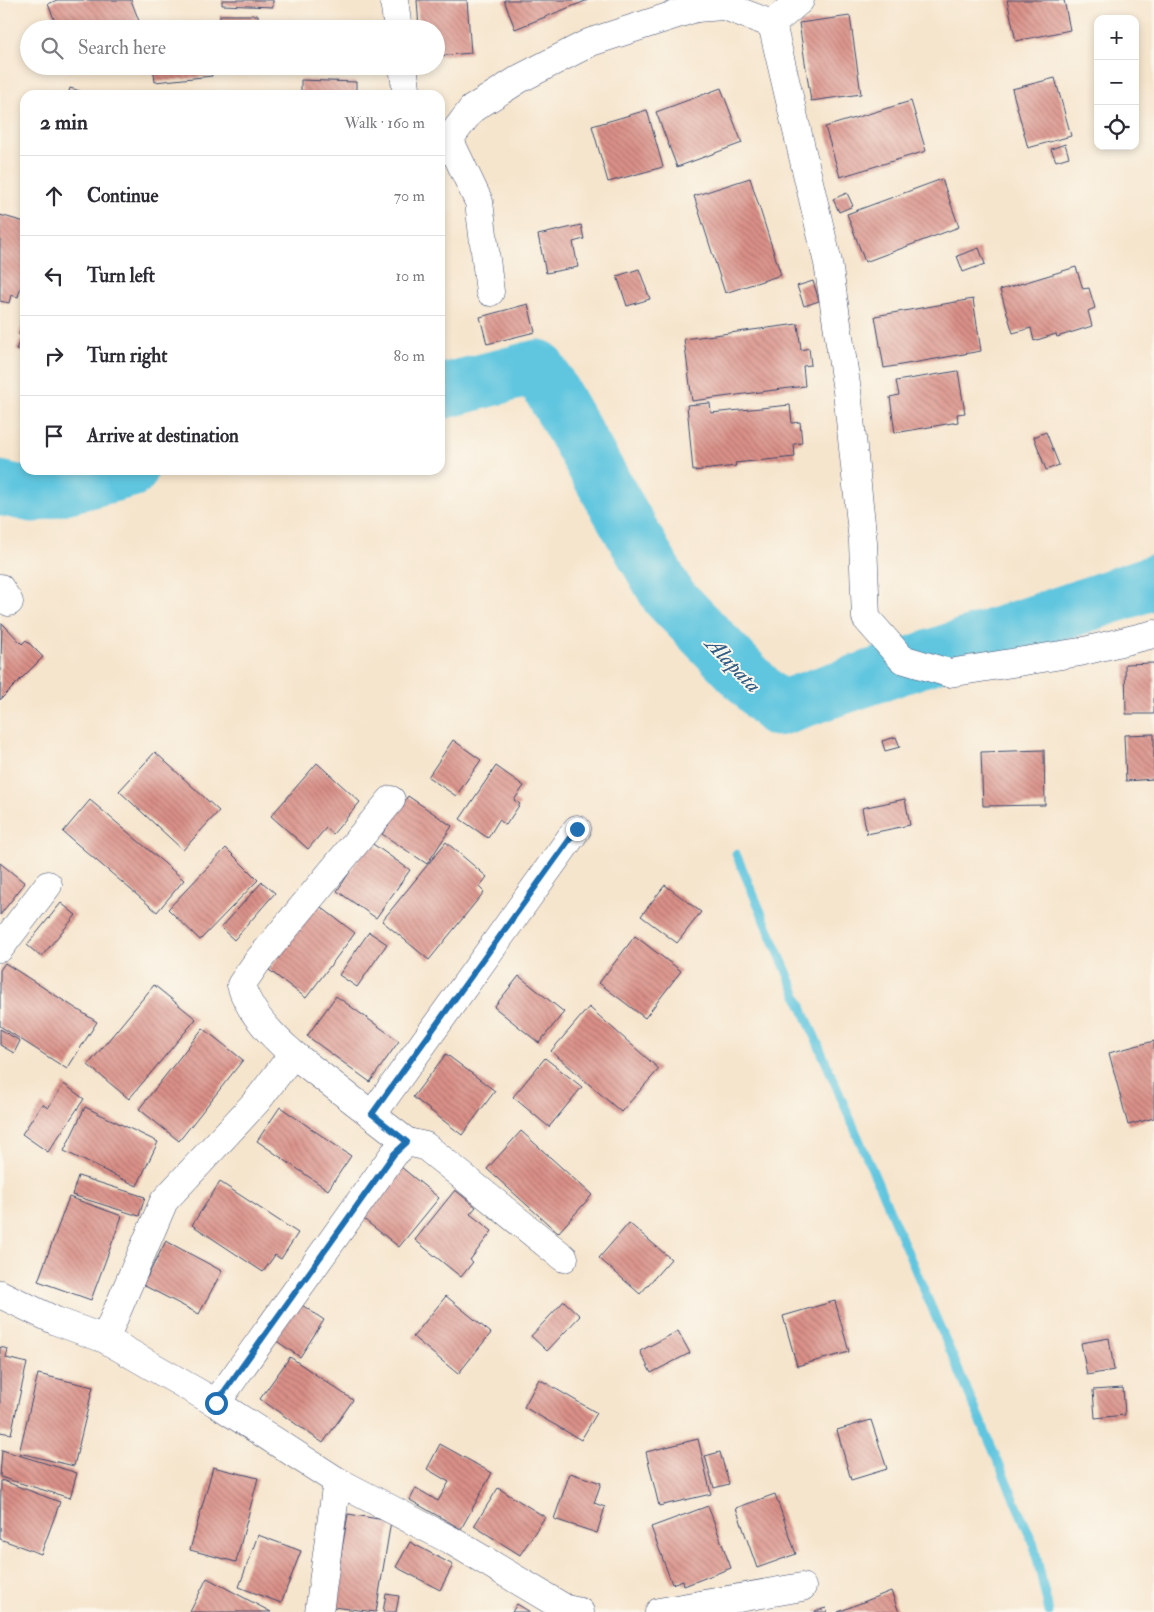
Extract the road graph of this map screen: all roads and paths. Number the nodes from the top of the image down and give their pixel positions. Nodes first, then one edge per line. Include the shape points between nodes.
1 (394, 0) edge
2 (800, 0) edge
3 (694, 4) edge
4 (397, 20) edge
5 (772, 24) junction
6 (404, 75) edge
7 (406, 90) edge
8 (445, 145) edge
9 (490, 292) dead end
10 (1154, 634) edge
11 (391, 800) dead end
12 (577, 829) dead end
13 (48, 885) dead end
14 (0, 948) edge
15 (293, 1054) junction
16 (372, 1114) junction
17 (407, 1142) junction
18 (564, 1258) dead end
19 (0, 1294) edge
20 (105, 1339) junction
21 (216, 1403) junction
22 (337, 1482) junction
23 (802, 1587) dead end
24 (320, 1612) edge
25 (580, 1612) edge
26 (659, 1612) edge

1 - 4 street
2 - 5 street
3 - 5 street via 724,6
3 - 8 street via 591,42 521,78 472,109
5 - 10 street via 828,264 847,391 863,542 866,618 902,659 949,672 1080,652
6 - 7 street
8 - 9 street via 479,202
11 - 15 street via 241,985 245,998 274,1038
12 - 16 street
13 - 14 street
15 - 16 street
15 - 20 street via 257,1101 164,1201
16 - 17 street
17 - 18 street via 425,1146
17 - 21 street via 394,1154
19 - 20 street
20 - 21 street
21 - 22 street
22 - 24 street
22 - 25 street via 452,1541 566,1609
23 - 26 street

